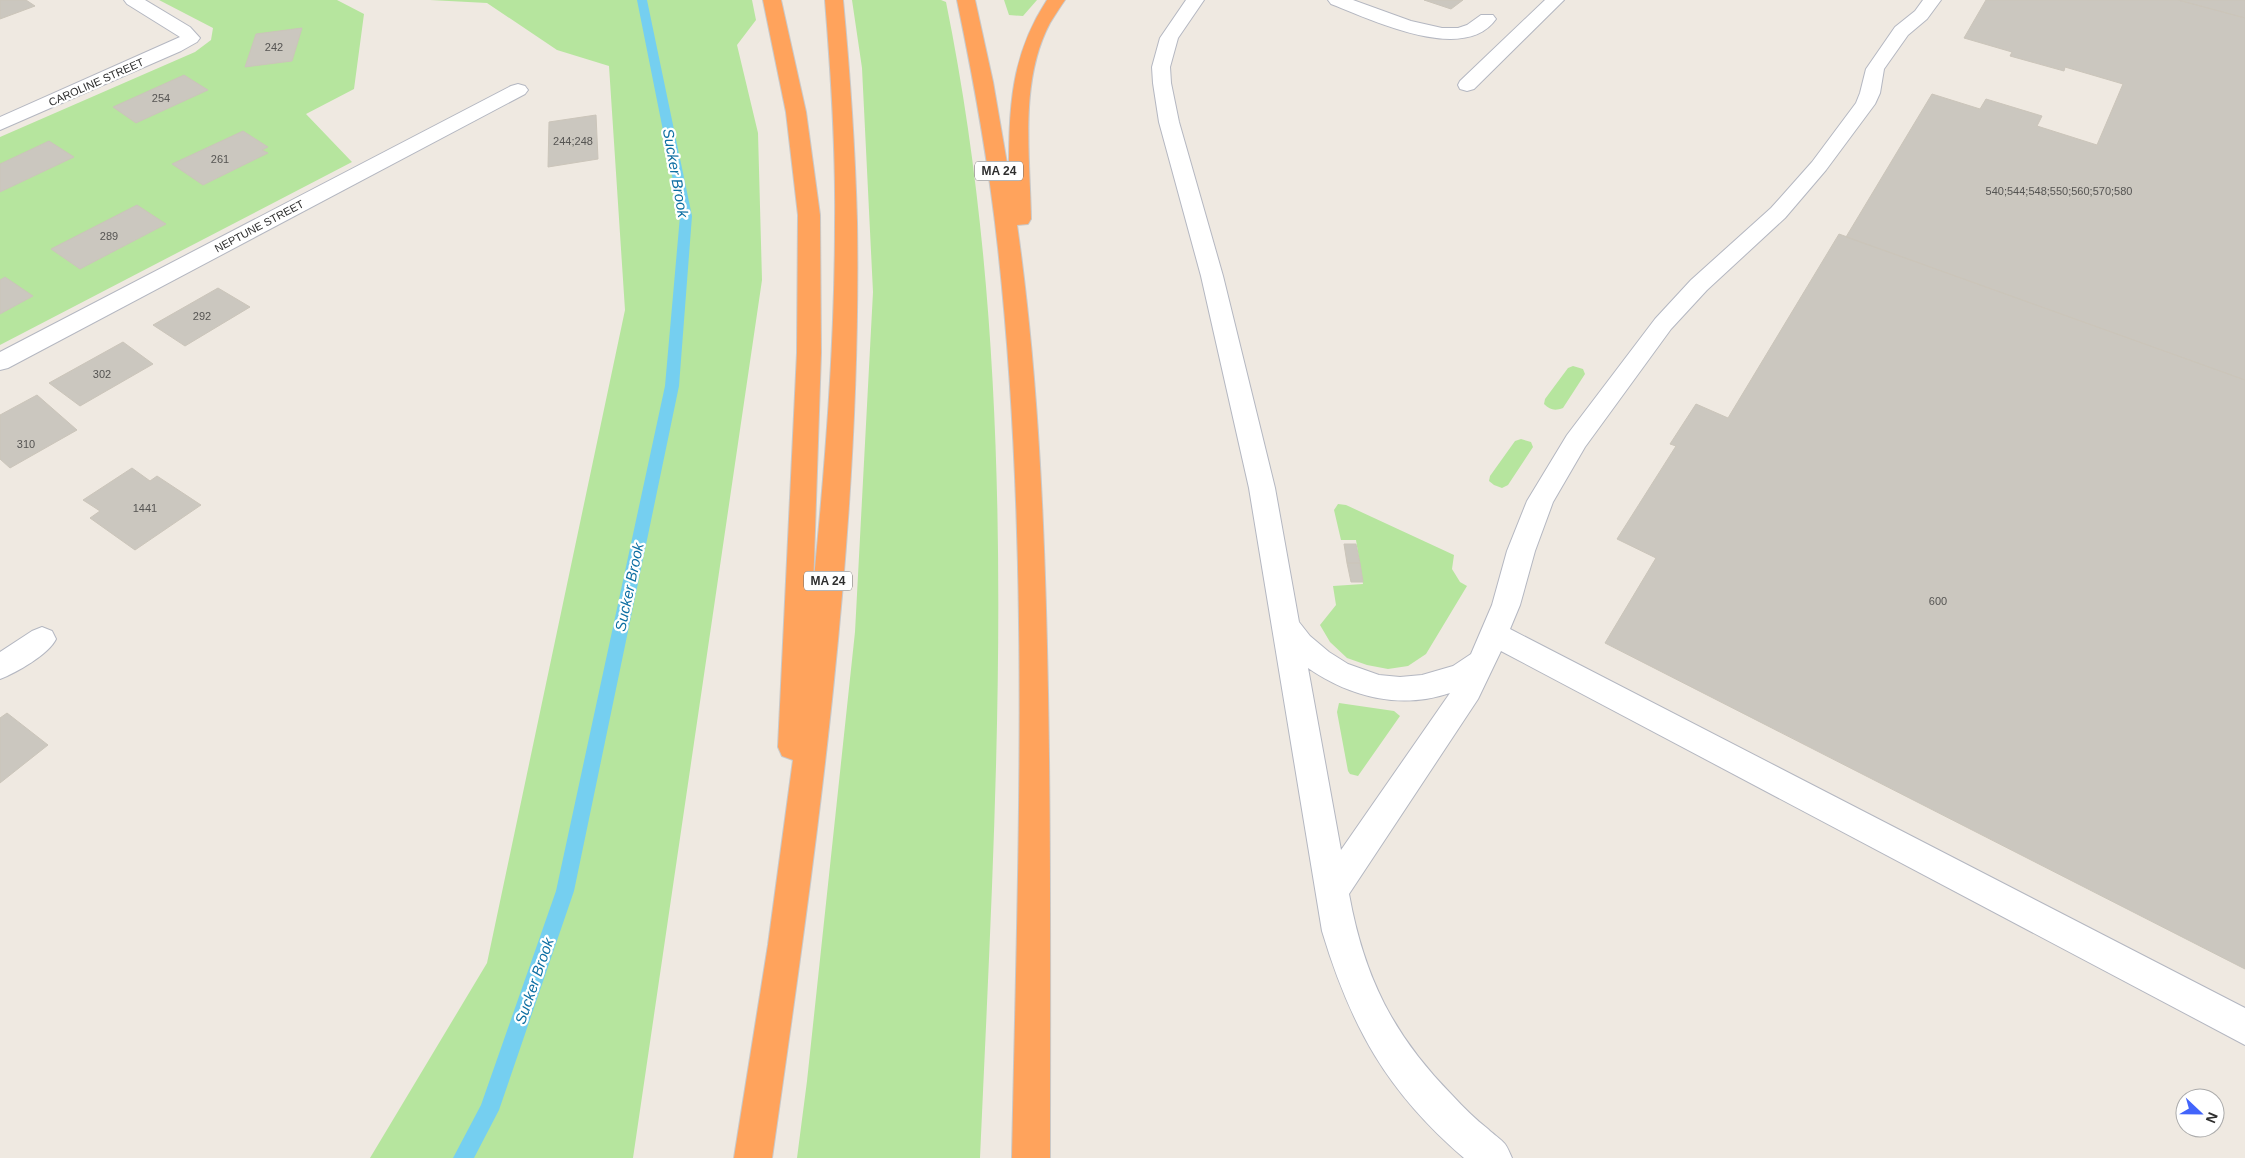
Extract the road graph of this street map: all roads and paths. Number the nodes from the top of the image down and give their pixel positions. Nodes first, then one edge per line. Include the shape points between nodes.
1 (132, 0) edge
2 (772, 0) edge
3 (834, 0) edge
4 (966, 0) edge
5 (1056, 0) edge
6 (1195, 0) edge
7 (1337, 0) edge
8 (1367, 0) edge
9 (1555, 0) edge
10 (1932, 0) edge
11 (1467, 86) dead end
12 (518, 90) dead end
13 (0, 124) edge
14 (1019, 343) junction
15 (0, 362) edge
16 (1284, 621) junction
17 (1494, 634) junction
18 (42, 639) dead end
19 (1482, 662) junction
20 (0, 667) edge
21 (1331, 893) junction
22 (2245, 1027) edge
23 (766, 1077) junction
24 (753, 1158) edge
25 (1031, 1158) edge
26 (1493, 1158) edge

1 - 13 street, CAROLINE STREET via 191,38
2 - 23 highway via 788,67 803,158 809,215 810,280 793,761
3 - 23 highway, MA 24 via 845,127 847,207 842,404 819,675
4 - 14 highway, MA 24 via 998,162
5 - 14 highway via 1031,44 1022,82
6 - 16 street via 1169,38 1161,67 1162,83 1245,411 1262,488
7 - 8 street via 1440,33 1470,31 1481,17 1425,18
9 - 11 street
10 - 17 street via 1921,15 1901,31 1875,70 1865,104 1819,166 1778,213 1699,285 1663,324 1576,441 1544,494 1529,527
12 - 15 street, NEPTUNE STREET
14 - 25 highway, MA 24 via 1027,456 1032,615 1034,949
16 - 19 street via 1299,644 1329,668 1348,679 1379,688 1437,685 1455,680
16 - 21 street
17 - 19 street
17 - 22 street
18 - 20 street
19 - 21 street via 1468,690
21 - 26 street via 1350,968 1366,1008 1389,1047 1453,1122
23 - 24 highway, MA 24

